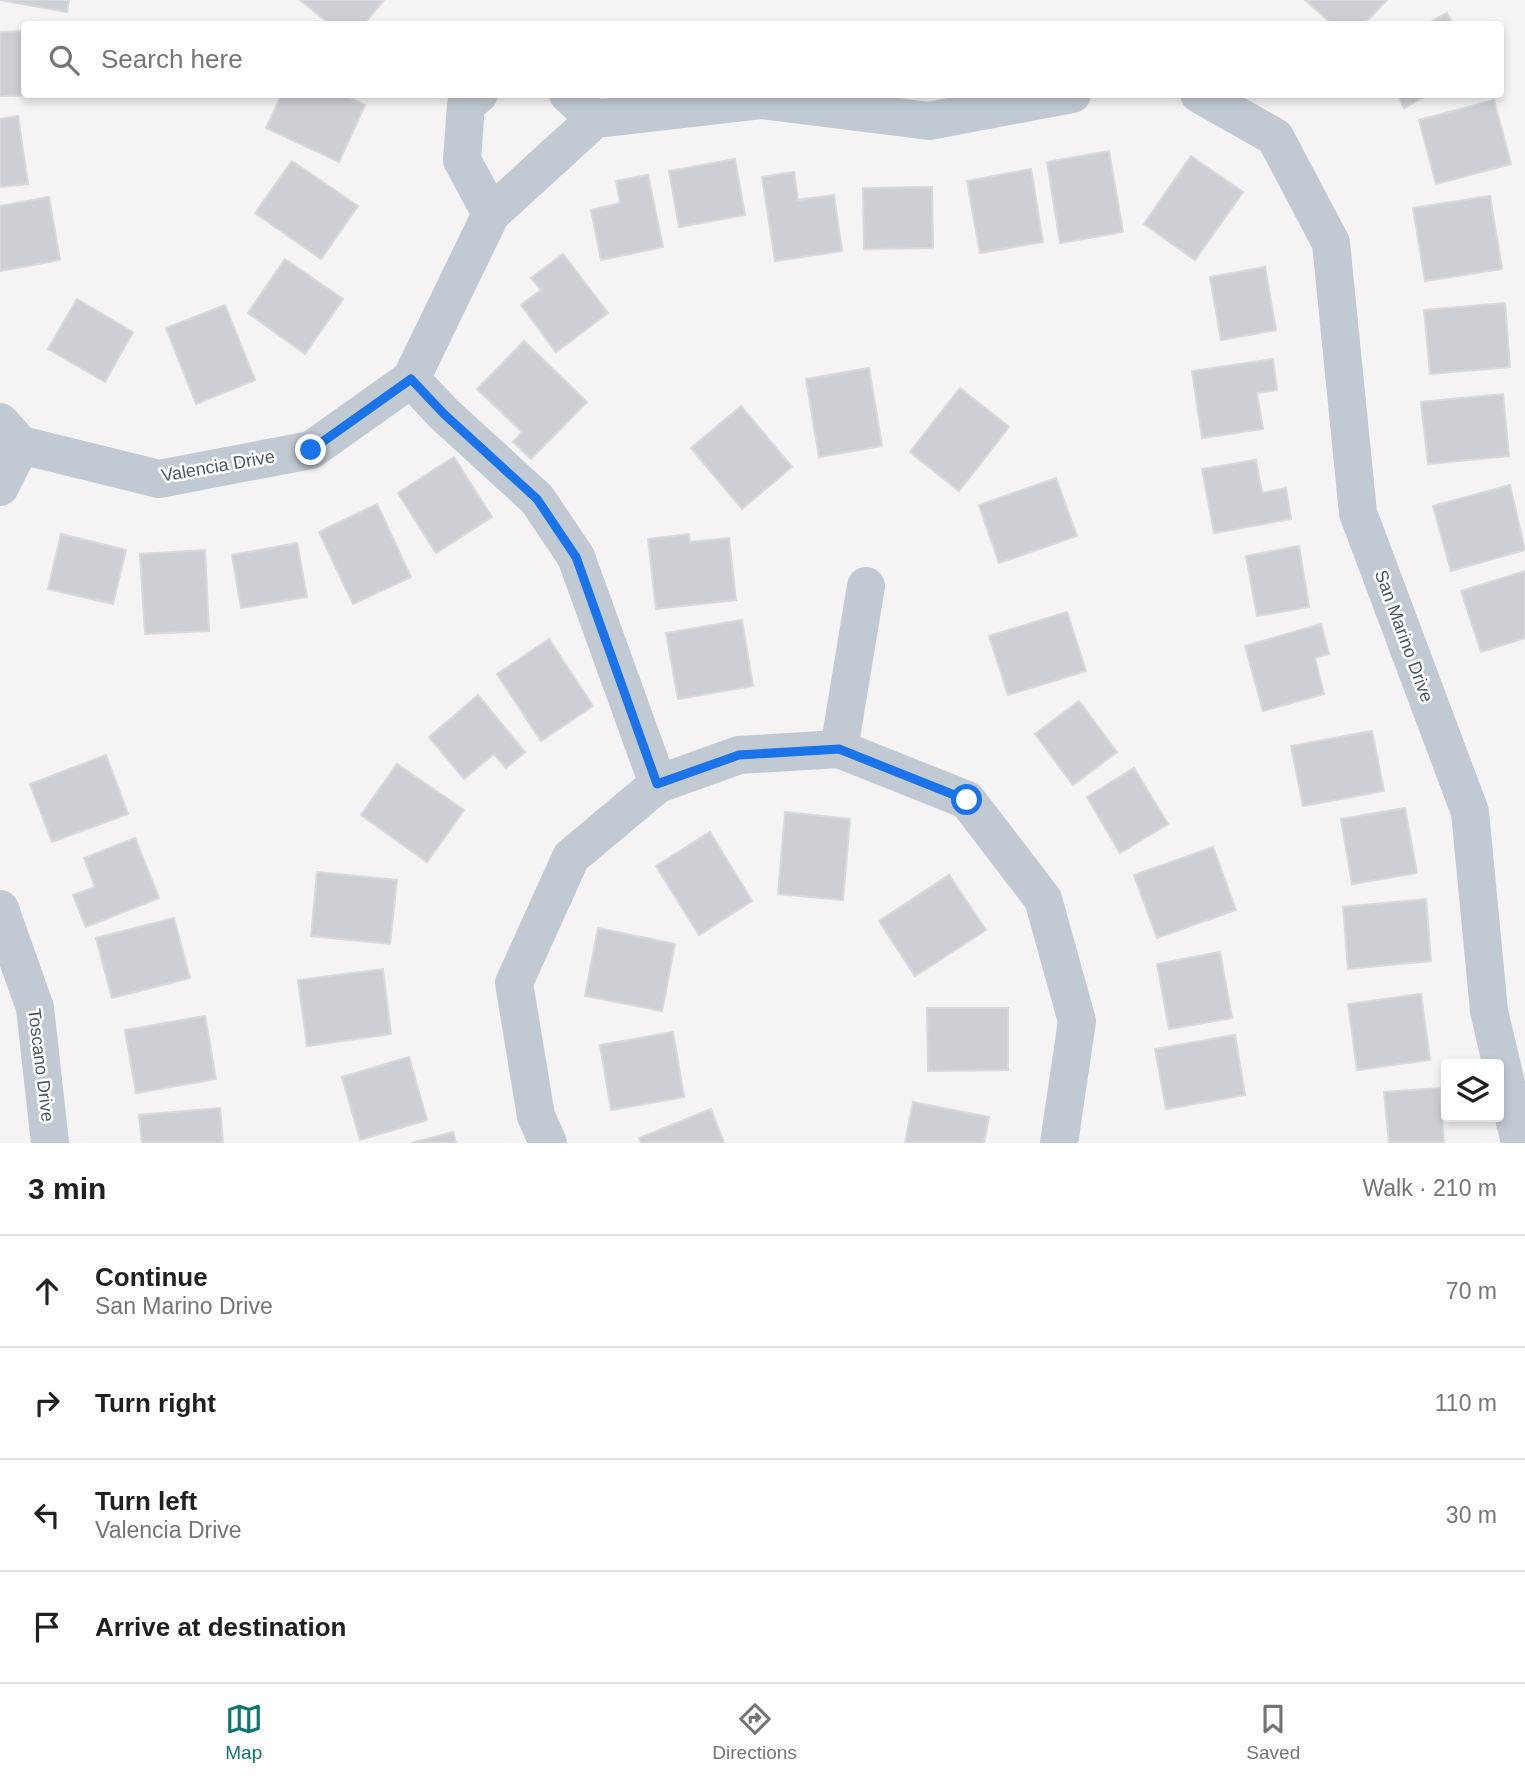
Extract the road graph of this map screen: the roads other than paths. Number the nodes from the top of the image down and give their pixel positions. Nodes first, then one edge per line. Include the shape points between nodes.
1 (474, 98) edge
2 (1051, 98) edge
3 (1206, 98) edge
4 (582, 107) edge
5 (491, 214) junction
6 (411, 379) junction
7 (10, 434) edge
8 (0, 487) edge
9 (866, 586) dead end
10 (839, 749) junction
11 (657, 784) junction
12 (0, 909) edge
13 (50, 1143) edge
14 (548, 1143) edge
15 (1059, 1143) edge
16 (1520, 1143) edge

1 - 5 street via 466,104 462,160
2 - 4 street, Valencia Drive via 929,121 761,100
3 - 16 street, San Marino Drive via 1275,137 1331,243 1358,513 1470,812 1489,1011
4 - 5 street, Valencia Drive
5 - 6 street, Valencia Drive
6 - 7 street, Valencia Drive via 311,450 159,479
6 - 11 street via 537,499 576,557
7 - 8 street
9 - 10 street
10 - 11 street via 739,755
10 - 15 street via 967,800 1043,899 1077,1021
11 - 14 street via 571,857 514,983 536,1116
12 - 13 street, Toscano Drive via 36,1008

